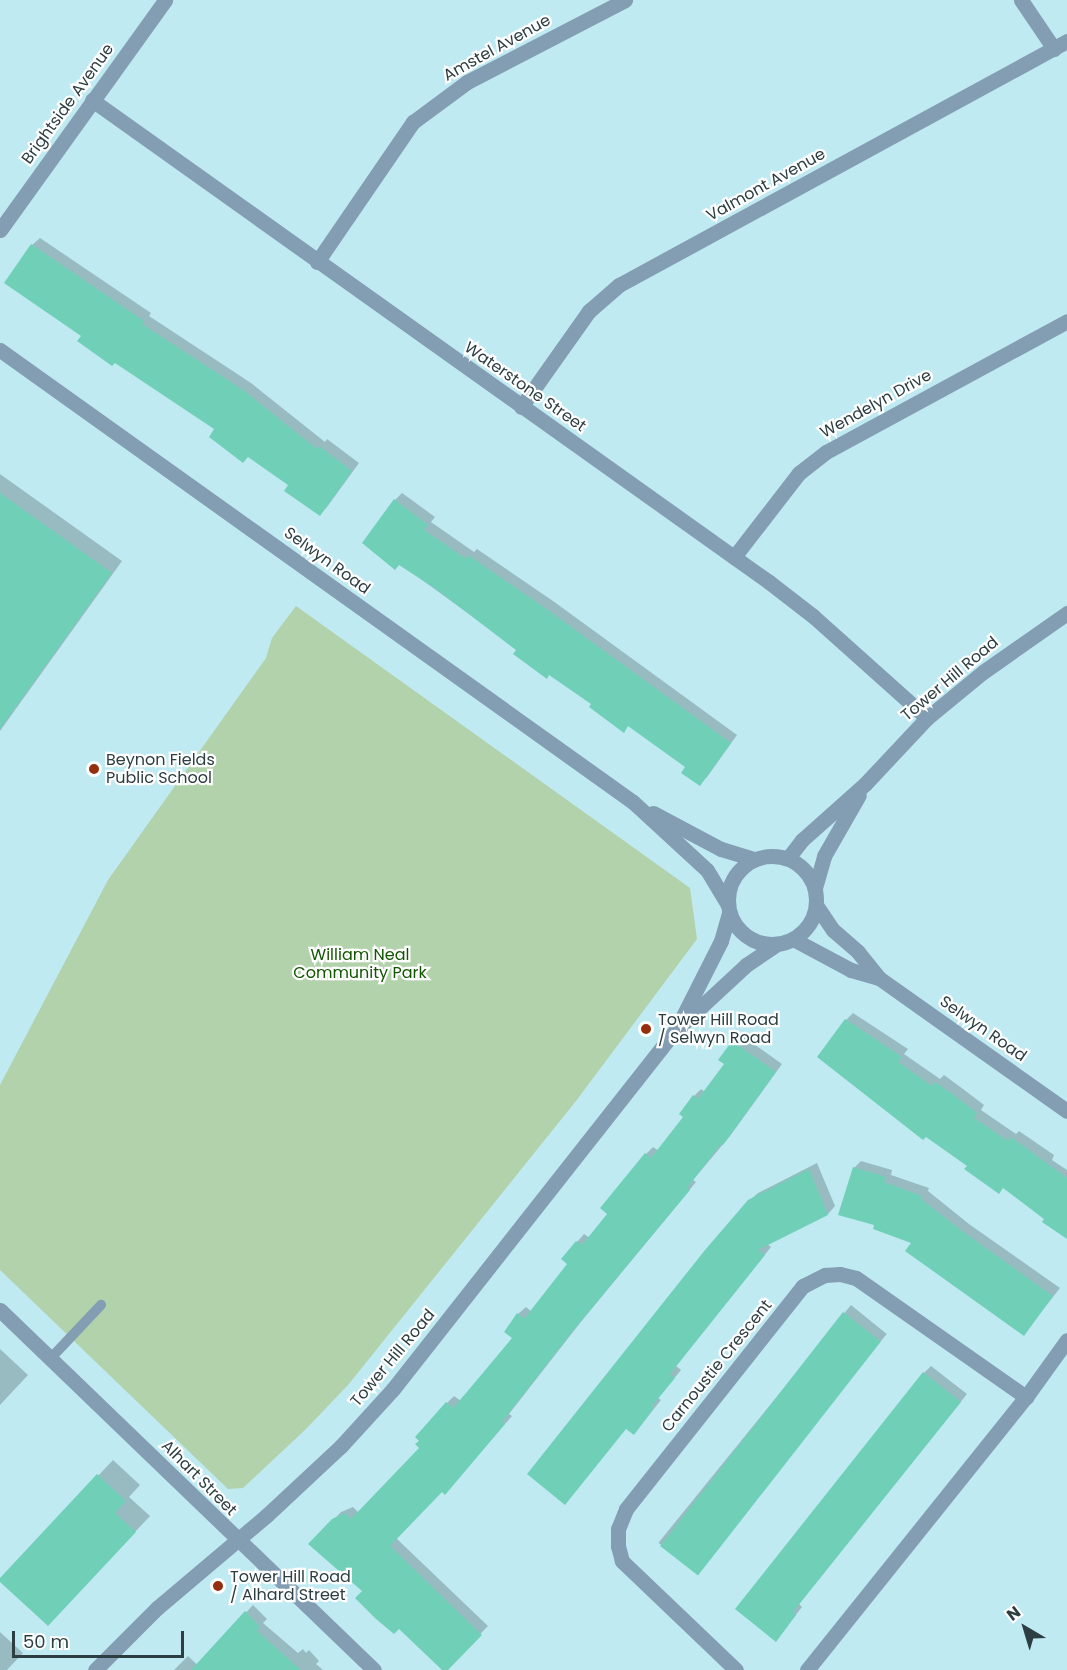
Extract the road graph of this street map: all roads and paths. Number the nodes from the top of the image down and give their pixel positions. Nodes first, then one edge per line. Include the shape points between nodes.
1 (165, 0) edge
2 (625, 0) edge
3 (1021, 0) edge
4 (1060, 45) edge
5 (92, 100) junction
6 (0, 230) edge
7 (317, 262) junction
8 (1067, 321) edge
9 (0, 350) edge
10 (521, 407) junction
11 (734, 557) junction
12 (1067, 613) edge
13 (927, 718) junction
14 (866, 784) junction
15 (633, 802) junction
16 (788, 858) junction
17 (753, 859) junction
18 (815, 888) junction
19 (816, 905) junction
20 (728, 909) junction
21 (793, 939) junction
22 (777, 944) junction
23 (879, 978) junction
24 (676, 1030) junction
25 (1067, 1111) edge
26 (101, 1305) dead end
27 (0, 1310) edge
28 (1067, 1340) edge
29 (51, 1358) junction
30 (1026, 1397) junction
31 (236, 1539) junction
32 (95, 1670) edge
33 (374, 1670) edge
34 (736, 1670) edge
35 (807, 1670) edge

1 - 5 street, Brightside Avenue
2 - 7 street, Amstel Avenue via 467,82 413,122
3 - 4 street
4 - 10 street, Valmont Avenue via 619,285 589,311
5 - 6 street, Brightside Avenue
5 - 7 street, Waterstone Street
7 - 10 street, Waterstone Street
8 - 11 street, Wendelyn Drive via 826,452 798,473
9 - 15 street, Selwyn Road
10 - 11 street, Waterstone Street
11 - 13 street, Waterstone Street via 813,616
12 - 13 street, Tower Hill Road via 983,672
13 - 14 street, Tower Hill Road
14 - 16 street, Tower Hill Road via 802,840
14 - 18 street, Tower Hill Road via 824,856
15 - 17 street, Selwyn Road via 721,849
15 - 20 street, Selwyn Road via 707,870
16 - 17 street via 776,855
16 - 18 street via 809,875
17 - 20 street via 733,878
18 - 19 street
19 - 21 street via 809,925
19 - 23 street, Selwyn Road via 833,930
20 - 22 street via 742,934 759,942
20 - 24 street, Tower Hill Road via 722,941
21 - 22 street
21 - 23 street, Selwyn Road via 851,970
22 - 24 street, Tower Hill Road via 746,966
23 - 25 street, Selwyn Road
24 - 31 street, Tower Hill Road via 393,1389 341,1446
26 - 29 lane
27 - 29 street, Alhart Street
28 - 30 street
29 - 31 street, Alhart Street
30 - 34 street, Carnoustie Crescent via 856,1278 825,1275 803,1286 626,1509 618,1529 622,1561
30 - 35 street
31 - 32 street, Tower Hill Road via 157,1608
31 - 33 street, Alhart Street

